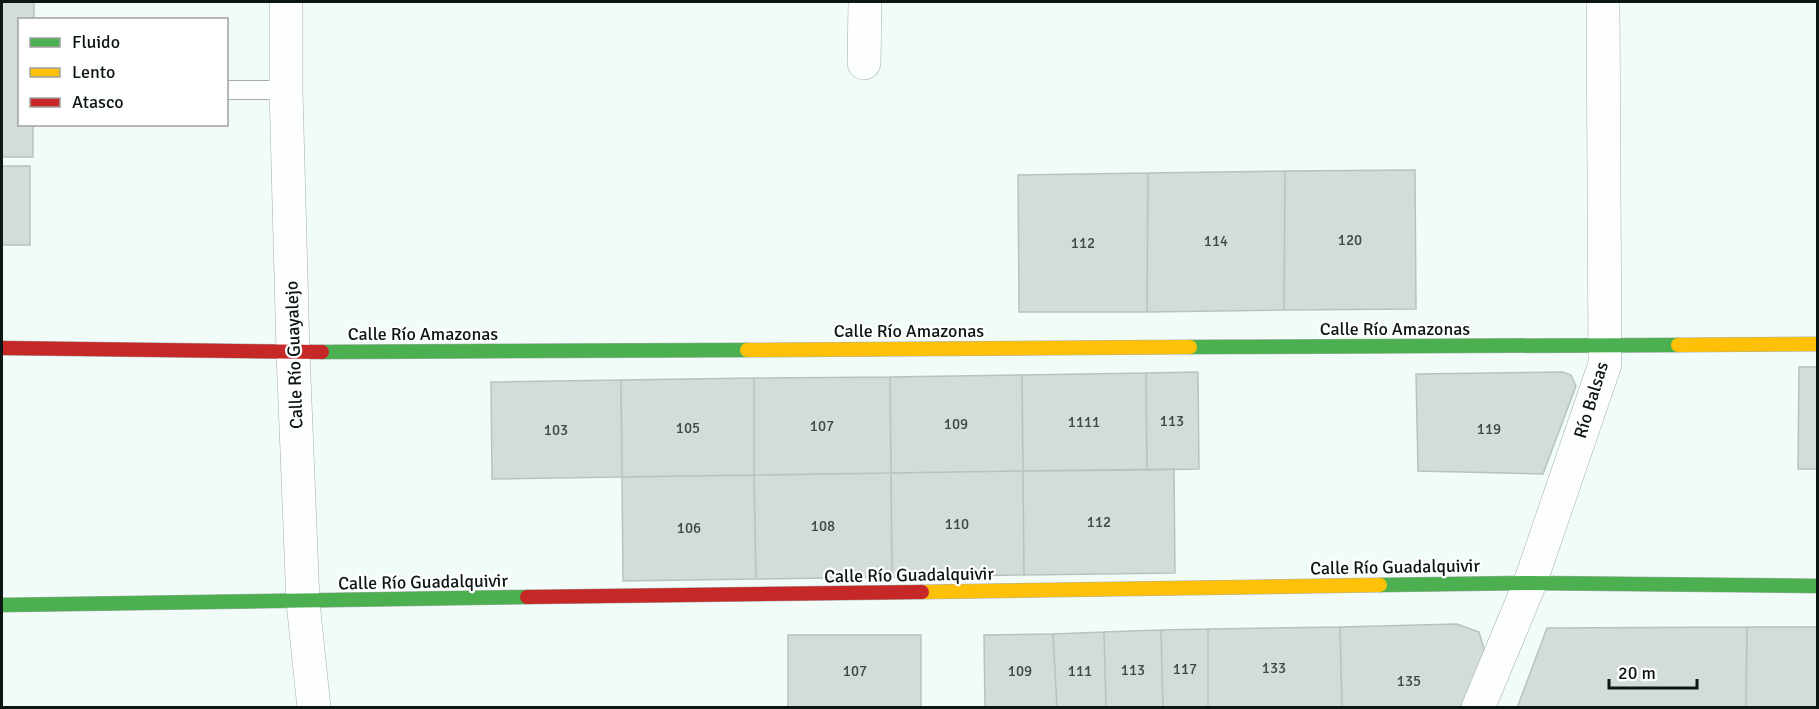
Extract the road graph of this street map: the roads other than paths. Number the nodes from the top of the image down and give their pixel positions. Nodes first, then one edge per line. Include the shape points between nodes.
1 (286, 2) edge
2 (866, 2) edge
3 (1603, 2) edge
4 (864, 63) dead end
5 (228, 90) edge
6 (286, 90) junction
7 (1818, 344) edge
8 (1605, 346) junction
9 (2, 348) edge
10 (293, 352) junction
11 (1530, 584) junction
12 (1818, 586) edge
13 (303, 602) junction
14 (2, 605) edge
15 (314, 708) edge
16 (1478, 708) edge

1 - 6 street, Calle Río Guayalejo
2 - 4 street
3 - 8 street, Río Balsas
5 - 6 lane
6 - 10 street, Calle Río Guayalejo
7 - 8 street, Calle Río Amazonas
8 - 10 street, Calle Río Amazonas
8 - 11 street, Río Balsas via 1605,364
9 - 10 street, Calle Río Amazonas
10 - 13 street, Calle Río Guayalejo
11 - 12 street, Calle Río Guadalquivir
11 - 13 street, Calle Río Guadalquivir
11 - 16 street, Río Balsas
13 - 14 street, Calle Río Guadalquivir
13 - 15 street, Calle Río Guayalejo

